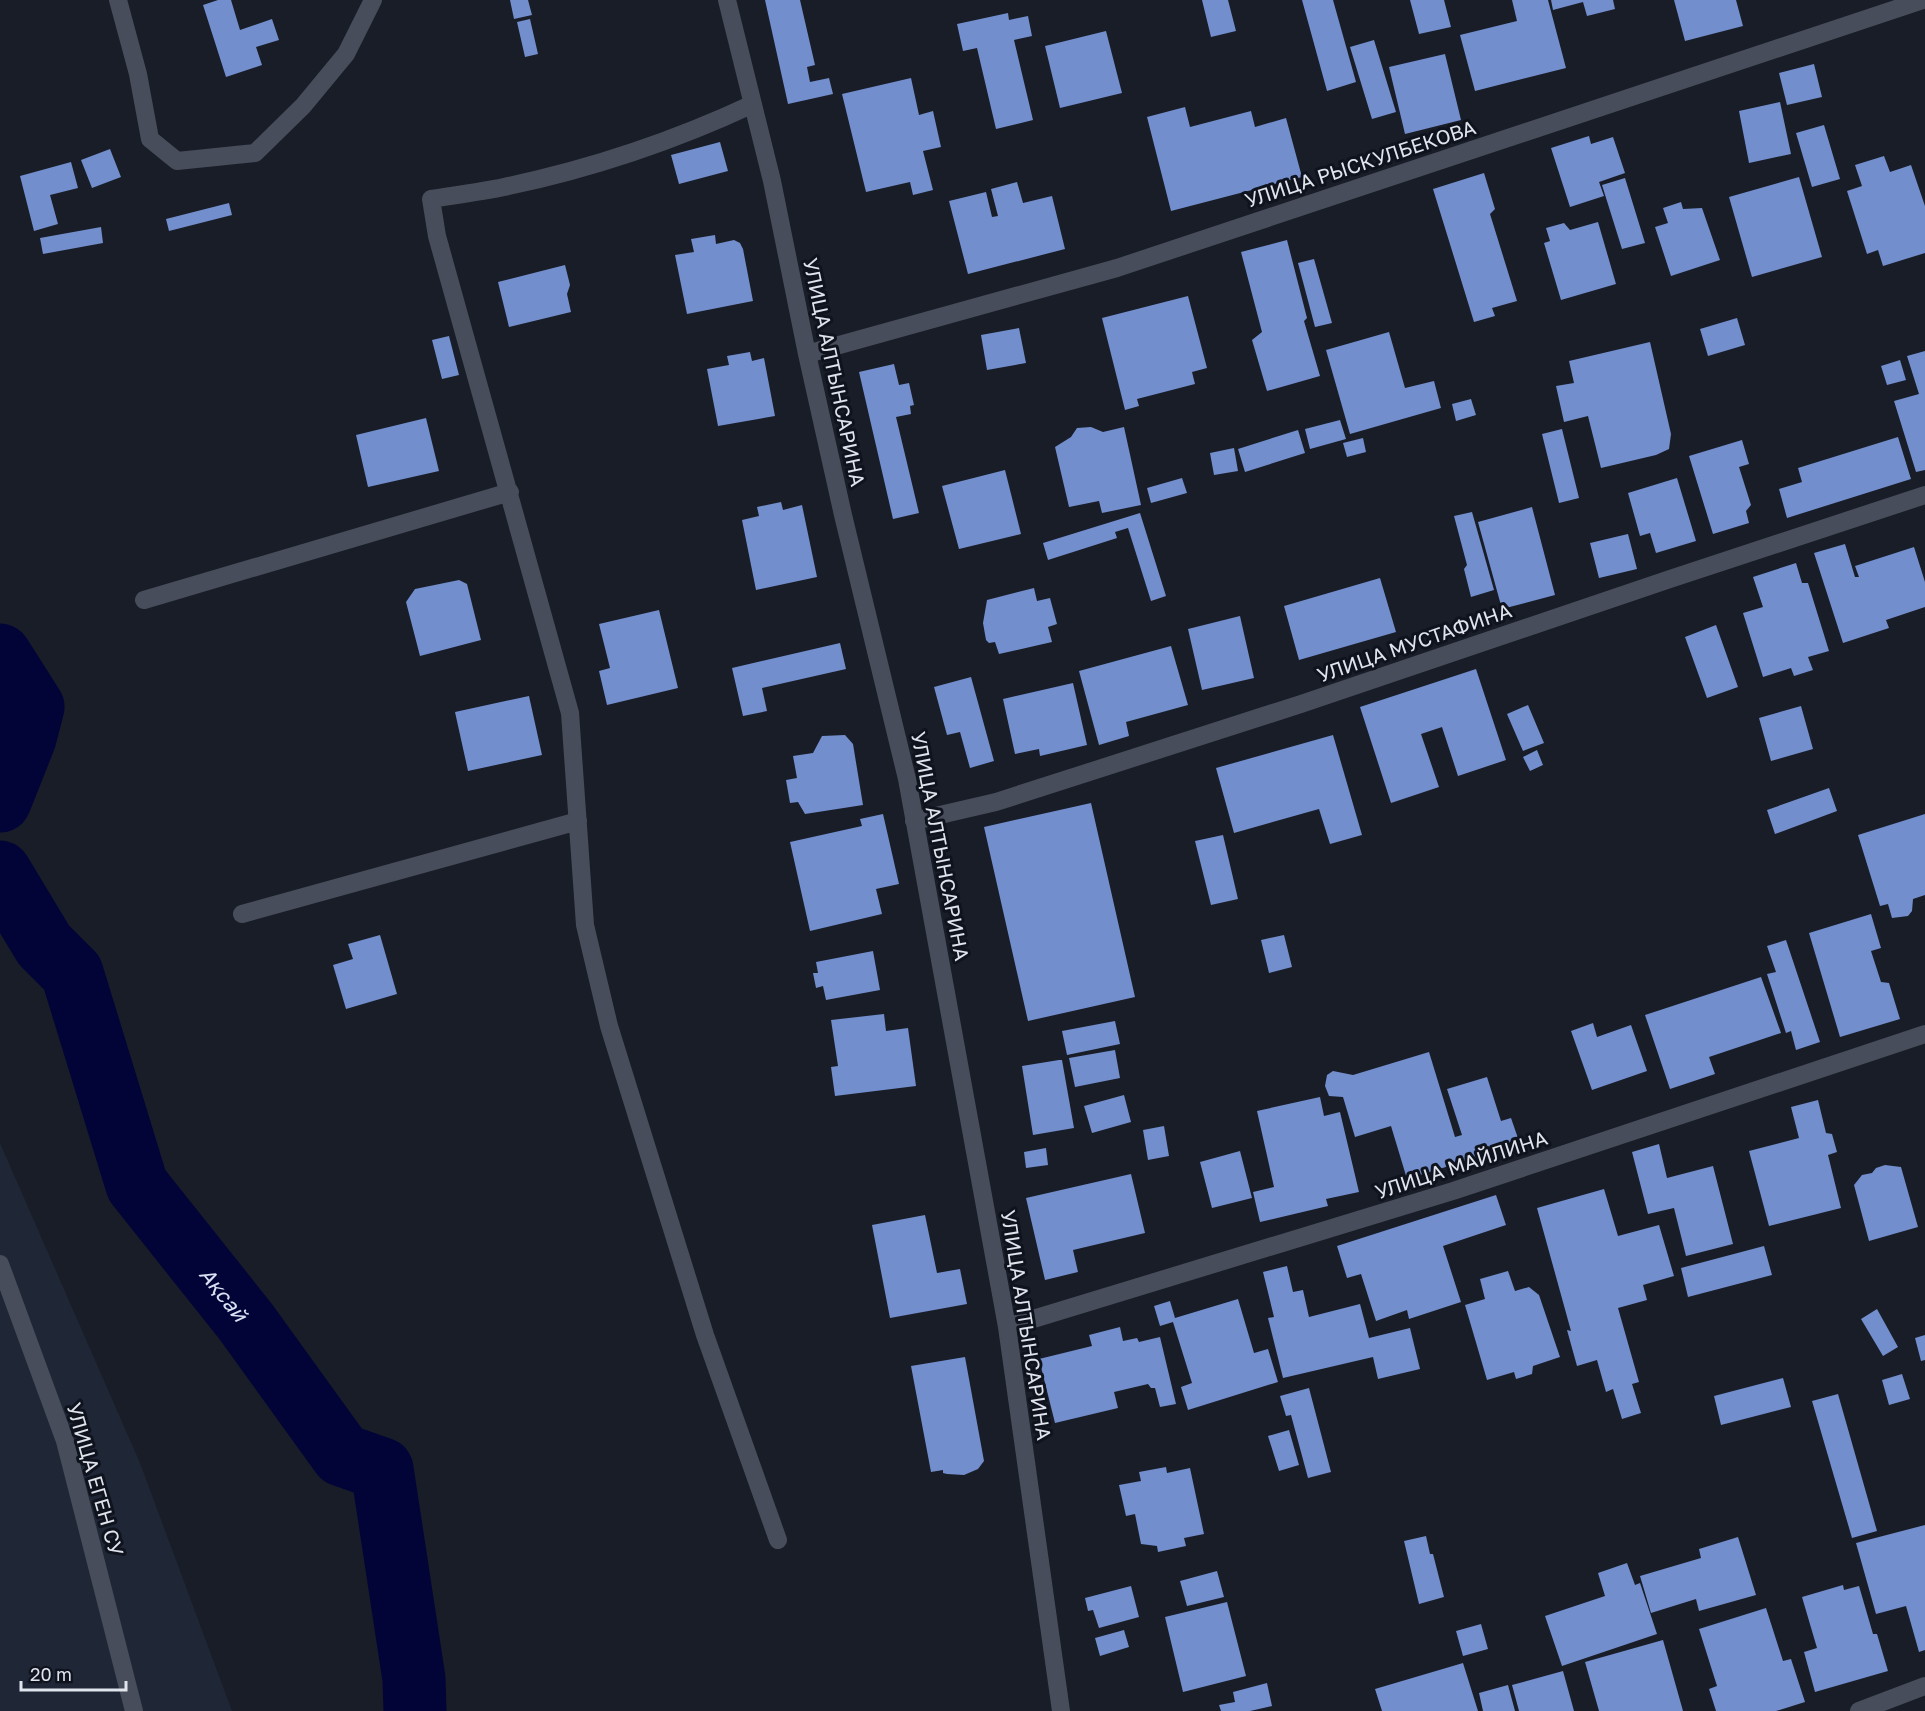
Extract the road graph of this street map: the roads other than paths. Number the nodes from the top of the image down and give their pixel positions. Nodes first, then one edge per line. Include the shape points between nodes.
1 (118, 0) edge
2 (373, 0) edge
3 (727, 0) edge
4 (1923, 0) edge
5 (753, 104) junction
6 (807, 354) junction
7 (510, 492) junction
8 (1925, 495) edge
9 (144, 600) dead end
10 (578, 821) junction
11 (915, 821) junction
12 (242, 914) dead end
13 (1925, 1034) edge
14 (0, 1264) edge
15 (1007, 1327) junction
16 (778, 1540) dead end
17 (1925, 1686) edge
18 (134, 1711) edge
19 (1061, 1711) edge
20 (1859, 1711) edge

1 - 2 street via 150,139 177,160 255,153 303,106 346,54
3 - 5 street, УЛИЦА АЛТЫНСАРИНА
4 - 6 street, УЛИЦА РЫСКУЛБЕКОВА via 1117,267
5 - 6 street, УЛИЦА АЛТЫНСАРИНА
5 - 7 street via 704,127 581,167 505,187 432,199 437,236
6 - 11 street, УЛИЦА АЛТЫНСАРИНА
7 - 9 street
7 - 10 street via 570,713
8 - 11 street, УЛИЦА МУСТАФИНА via 1290,708 996,802
10 - 12 street
10 - 16 street via 585,925 609,1026 705,1335
11 - 15 street, УЛИЦА АЛТЫНСАРИНА
13 - 15 street, УЛИЦА МАЙЛИНА via 1453,1191
14 - 18 street, УЛИЦА ЕГЕН СУ via 65,1441
15 - 19 street, УЛИЦА АЛТЫНСАРИНА
17 - 20 street

